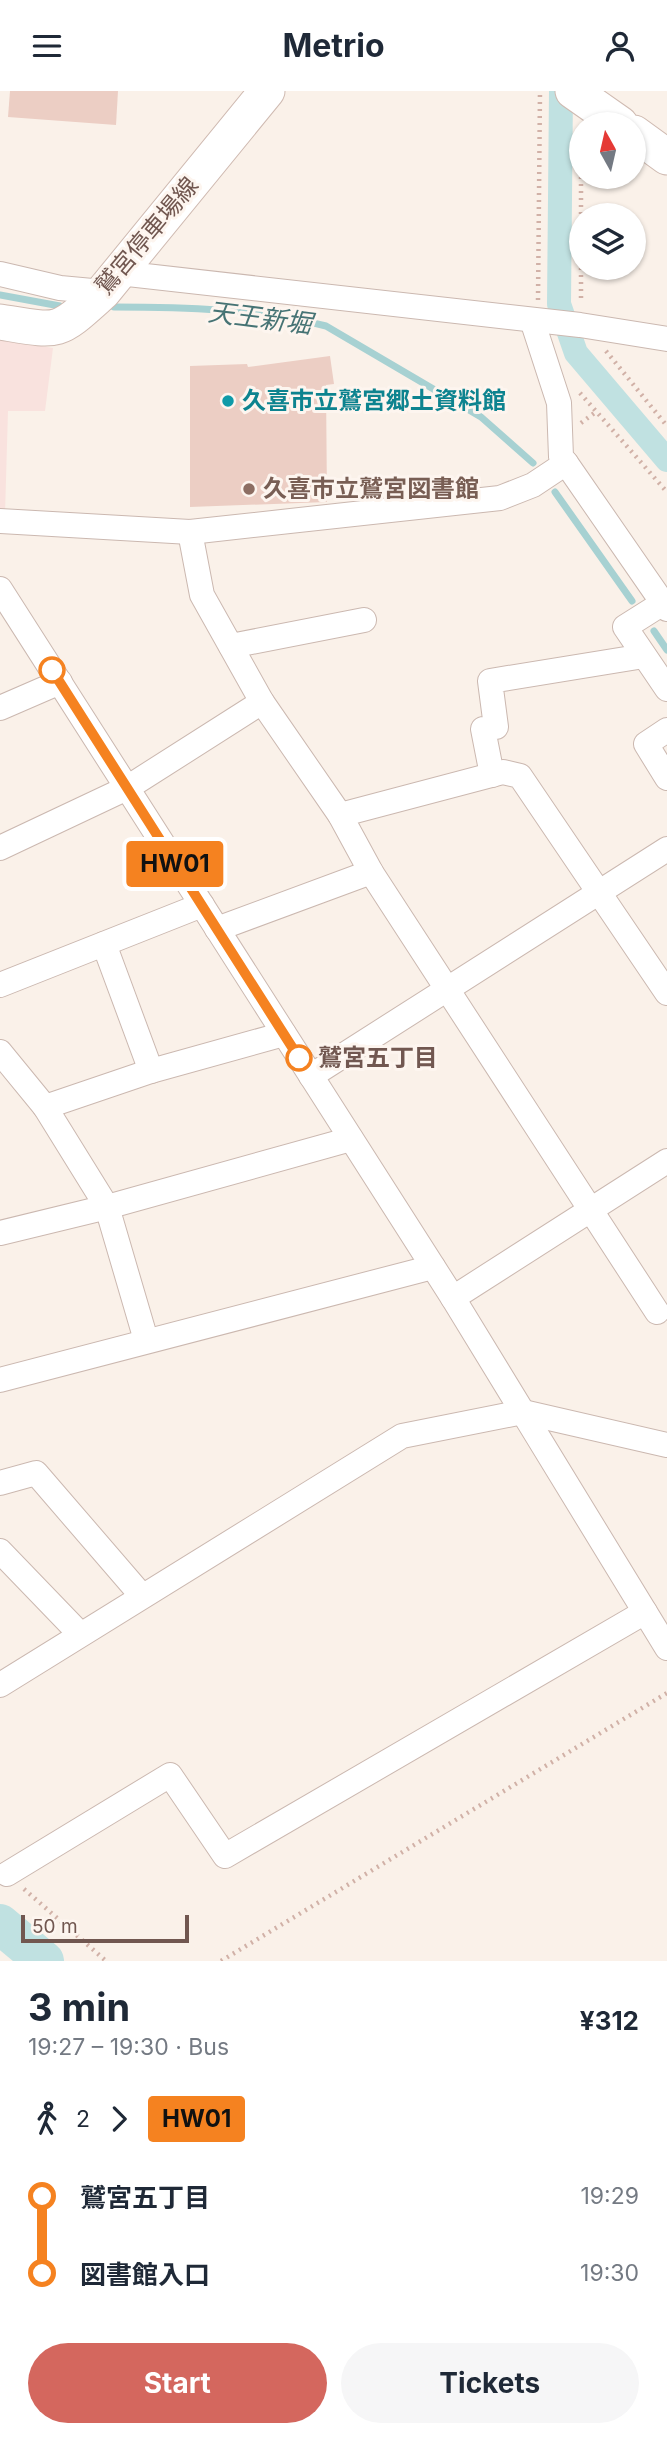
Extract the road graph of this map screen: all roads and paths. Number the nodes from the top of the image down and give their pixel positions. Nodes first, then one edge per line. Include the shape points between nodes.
1 (267, 91) edge
2 (540, 91) edge
3 (573, 91) edge
4 (603, 112) edge
5 (646, 142) edge
6 (667, 157) edge
7 (581, 189) edge
8 (0, 274) edge
9 (111, 282) junction
10 (582, 316) junction
11 (540, 317) junction
12 (0, 322) edge
13 (667, 339) edge
14 (602, 346) dead end
15 (577, 389) dead end
16 (667, 426) edge
17 (566, 463) junction
18 (667, 492) edge
19 (0, 521) edge
20 (190, 532) junction
21 (0, 589) edge
22 (665, 606) edge
23 (364, 620) dead end
24 (231, 646) junction
25 (643, 656) junction
26 (60, 682) junction
27 (667, 689) edge
28 (262, 702) junction
29 (0, 708) edge
30 (667, 730) edge
31 (492, 775) junction
32 (667, 778) edge
33 (127, 788) junction
34 (340, 815) junction
35 (0, 848) edge
36 (667, 849) edge
37 (371, 872) junction
38 (598, 891) junction
39 (202, 905) junction
40 (217, 929) junction
41 (104, 944) junction
42 (0, 985) edge
43 (449, 989) junction
44 (667, 993) edge
45 (284, 1034) junction
46 (0, 1052) edge
47 (151, 1071) junction
48 (311, 1076) junction
49 (45, 1107) junction
50 (351, 1139) junction
51 (667, 1161) edge
52 (107, 1207) junction
53 (590, 1211) junction
54 (0, 1233) edge
55 (432, 1268) junction
56 (453, 1298) junction
57 (657, 1312) dead end
58 (146, 1340) junction
59 (0, 1380) edge
60 (523, 1412) junction
61 (667, 1445) edge
62 (0, 1483) edge
63 (0, 1551) edge
64 (142, 1596) junction
65 (645, 1612) junction
66 (80, 1635) junction
67 (667, 1648) edge
68 (0, 1685) edge
69 (667, 1693) edge
70 (7, 1874) joint
71 (106, 1961) edge
72 (221, 1961) edge

1 - 9 main road, 鷲宮停車場線
2 - 11 path
3 - 4 main road
5 - 6 main road
7 - 10 path
8 - 9 street via 60,288
9 - 11 street
9 - 12 main road, 鷲宮停車場線 via 63,327 48,330
10 - 11 street
10 - 13 street
11 - 17 street via 559,403
14 - 16 path
15 - 18 path
17 - 20 street via 533,485 500,498
17 - 22 street
19 - 20 street
20 - 24 street via 202,595
21 - 26 street
22 - 25 street via 625,627
23 - 24 street
24 - 28 street
25 - 27 street
25 - 31 street via 490,681 496,727 483,729
26 - 29 street
26 - 33 street
28 - 33 street
28 - 34 street
30 - 32 street via 646,744
31 - 34 street
31 - 38 street via 520,776
33 - 35 street
33 - 39 street
34 - 37 street
36 - 38 street
37 - 40 street
37 - 43 street
38 - 43 street
38 - 44 street
39 - 40 street
39 - 41 street
40 - 45 street
41 - 42 street
41 - 47 street
43 - 48 street
43 - 53 street
45 - 47 street
45 - 48 street
46 - 49 street
47 - 49 street
48 - 50 street
49 - 52 street
50 - 52 street
50 - 55 street
51 - 53 street
52 - 54 street
52 - 58 street
53 - 56 street
53 - 57 street
55 - 56 street
55 - 58 street
56 - 60 street
58 - 59 street
60 - 61 street
60 - 64 street via 402,1436
60 - 65 street
62 - 64 street via 36,1473
63 - 66 street
64 - 66 street
65 - 67 street
65 - 70 street via 225,1856 170,1775
66 - 68 street
69 - 72 path
70 - 71 path

